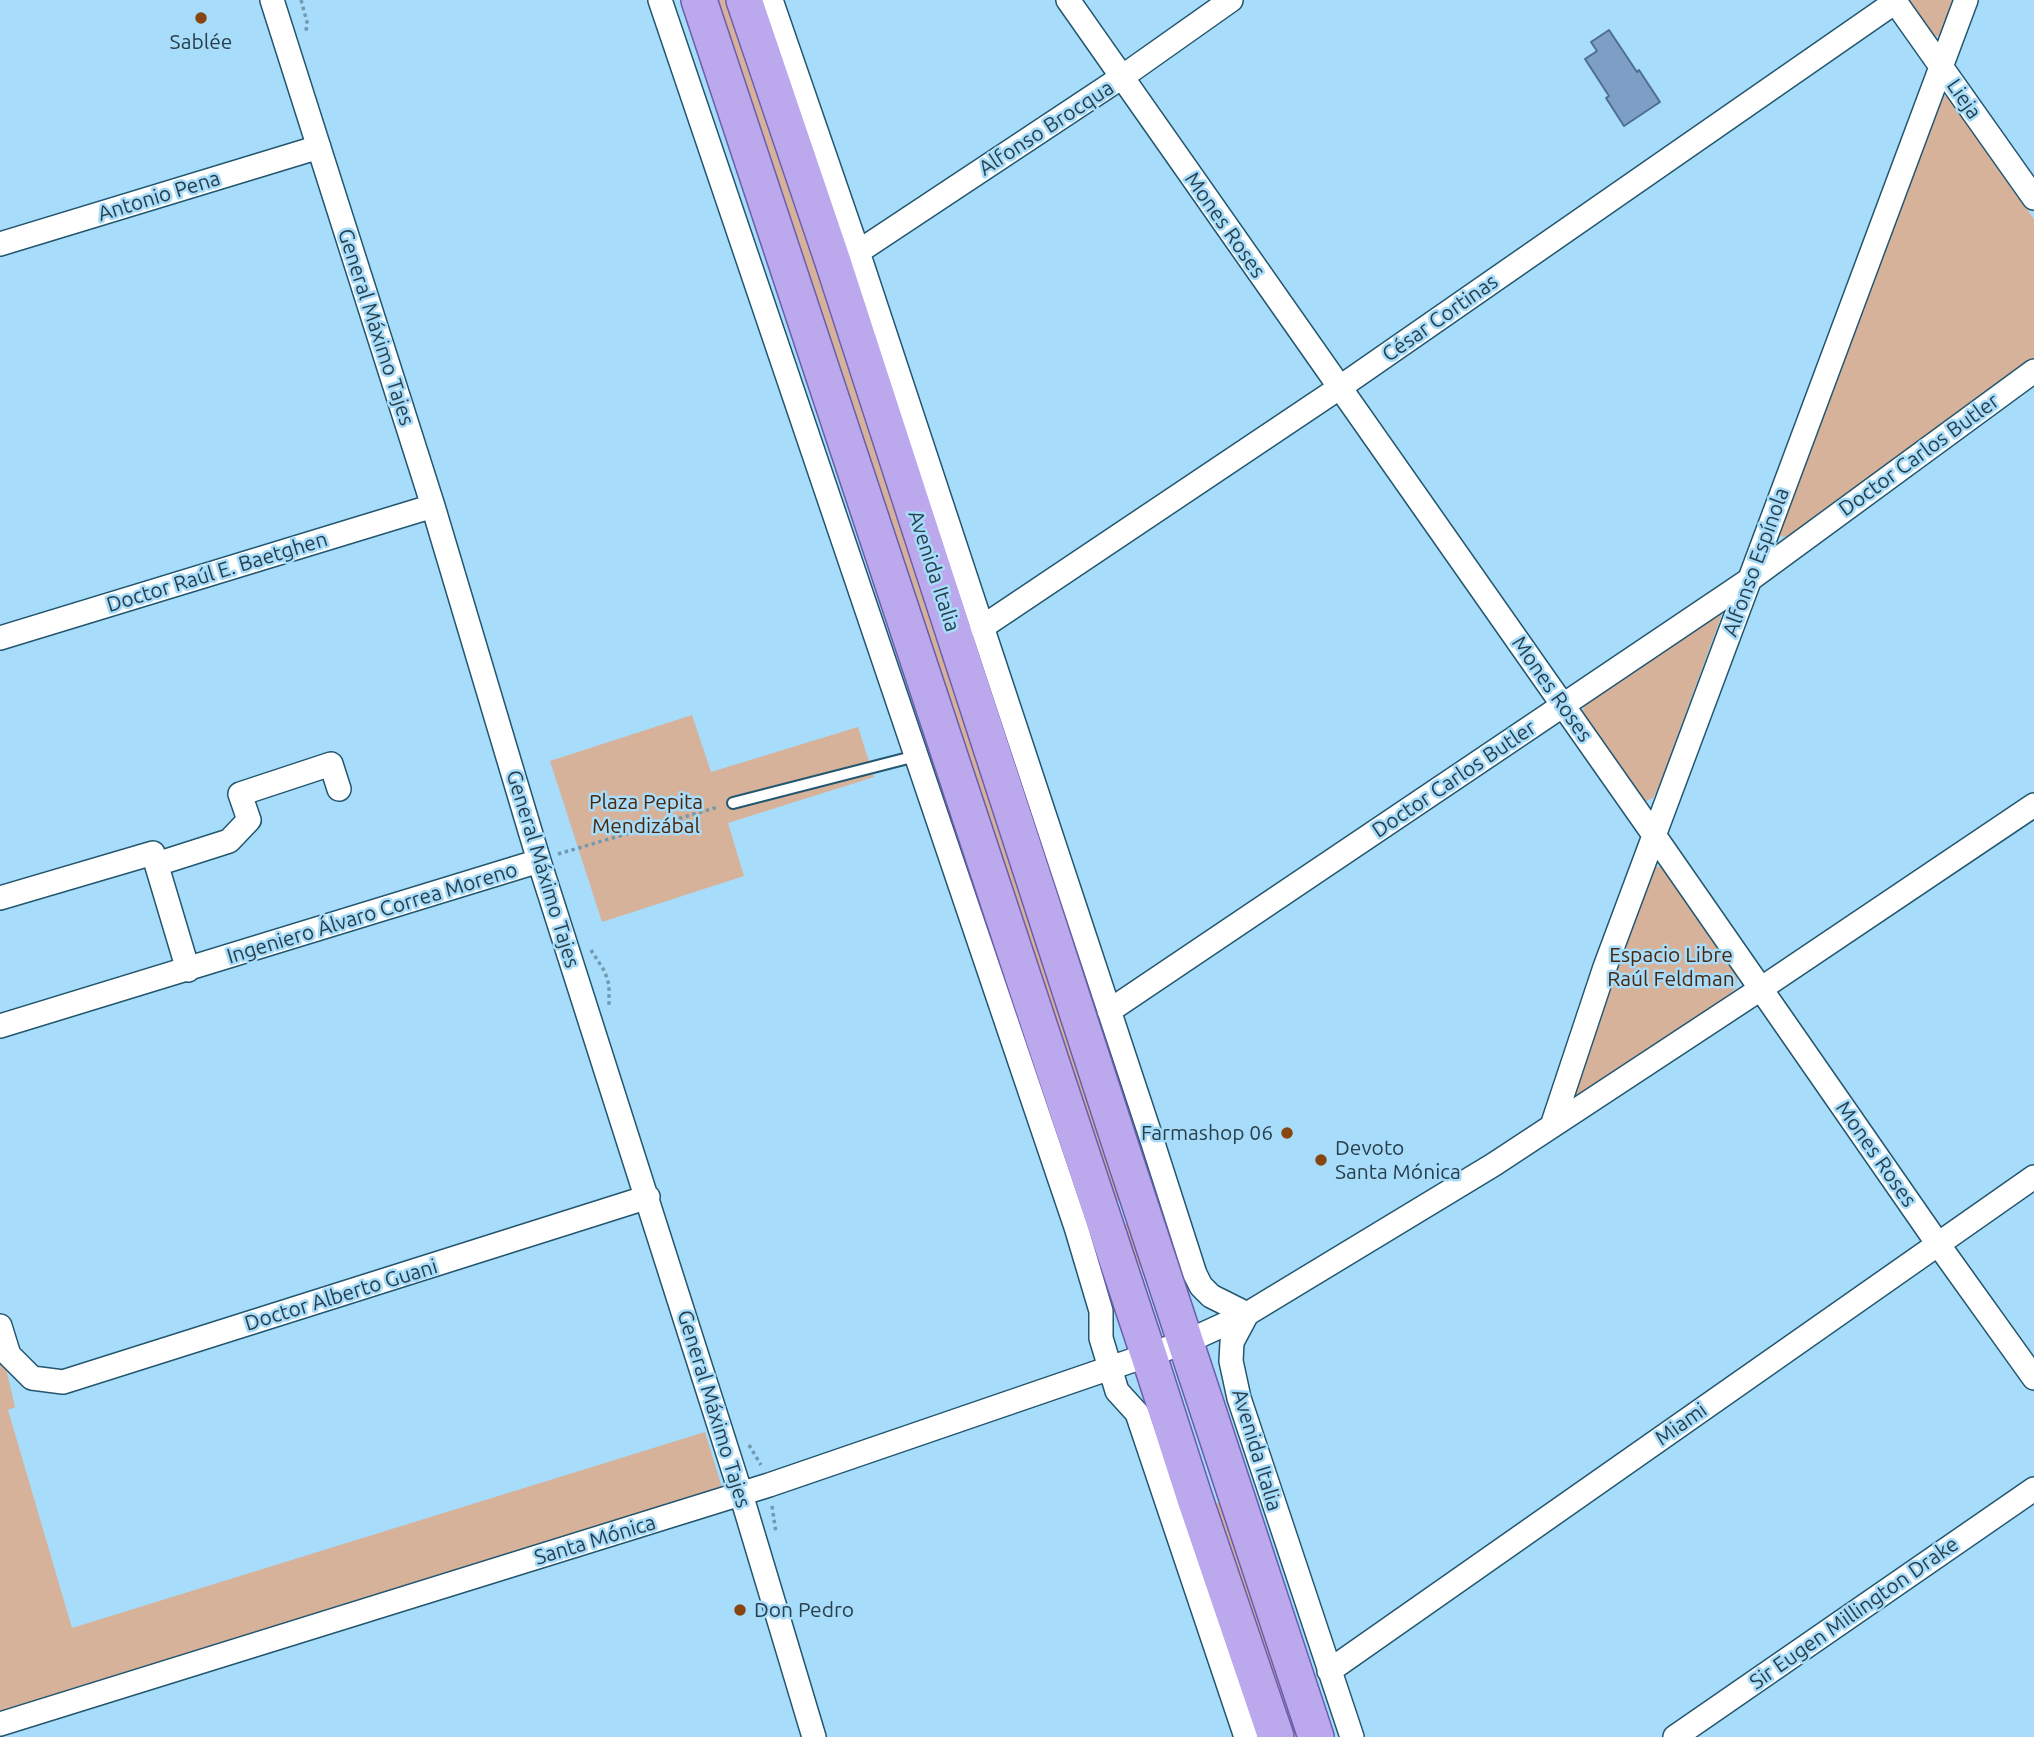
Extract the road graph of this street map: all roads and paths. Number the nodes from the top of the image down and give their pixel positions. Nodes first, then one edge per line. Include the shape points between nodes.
1 (660, 0) edge
2 (699, 0) edge
3 (744, 0) edge
4 (771, 0) edge
5 (1068, 0) edge
6 (1231, 0) edge
7 (1966, 0) edge
8 (1895, 1) edge
9 (280, 2) edge
10 (1940, 66) junction
11 (1122, 77) junction
12 (318, 147) junction
13 (2034, 198) edge
14 (0, 244) edge
15 (858, 252) junction
16 (2034, 371) edge
17 (1339, 388) junction
18 (433, 506) junction
19 (1749, 580) junction
20 (981, 628) junction
21 (0, 638) edge
22 (1563, 705) junction
23 (932, 751) junction
24 (339, 789) dead end
25 (733, 803) joint
26 (2034, 805) edge
27 (1654, 835) junction
28 (539, 861) junction
29 (157, 864) junction
30 (0, 898) edge
31 (188, 970) junction
32 (1762, 988) junction
33 (1109, 1011) junction
34 (0, 1026) edge
35 (1552, 1126) junction
36 (1135, 1139) junction
37 (2034, 1177) edge
38 (1154, 1196) junction
39 (648, 1197) junction
40 (1090, 1222) junction
41 (1937, 1244) junction
42 (1247, 1314) junction
43 (0, 1326) edge
44 (1186, 1342) junction
45 (1149, 1356) junction
46 (1110, 1369) junction
47 (2034, 1378) edge
48 (1232, 1484) junction
49 (2034, 1489) edge
50 (741, 1494) junction
51 (1195, 1499) junction
52 (1329, 1671) junction
53 (0, 1724) edge
54 (814, 1737) edge
55 (1246, 1737) edge
56 (1276, 1737) edge
57 (1316, 1737) edge
58 (1352, 1737) edge
59 (1675, 1737) edge

1 - 23 street, Avenida Italia
2 - 23 main road, Avenida Italia
3 - 36 main road, Avenida Italia
4 - 15 street, Avenida Italia
5 - 11 street, Mones Roses
6 - 11 street, Alfonso Brocqua
7 - 10 street, Alfonso Espínola
8 - 10 street, Lieja
8 - 17 street, César Cortinas
9 - 12 street, General Máximo Tajes
10 - 13 street, Lieja
10 - 19 street, Alfonso Espínola
11 - 15 street, Alfonso Brocqua
11 - 17 street, Mones Roses
12 - 14 street, Antonio Pena
12 - 18 street, General Máximo Tajes
15 - 20 street, Avenida Italia
16 - 19 street, Doctor Carlos Butler
17 - 20 street, César Cortinas
17 - 22 street, Mones Roses
18 - 21 street, Doctor Raúl E. Baetghen
18 - 28 street, General Máximo Tajes
19 - 22 street, Doctor Carlos Butler
19 - 27 street, Alfonso Espínola
20 - 33 street, Avenida Italia
22 - 27 street, Mones Roses
22 - 33 street, Doctor Carlos Butler
23 - 25 lane
23 - 40 main road, Avenida Italia
24 - 29 street via 331,764 240,794 249,820 229,841
25 - 28 path, Ingeniero Álvaro Correa Moreno
26 - 32 street, Santa Mónica
27 - 32 street, Mones Roses
27 - 35 street, Alfonso Espínola
28 - 31 street, Ingeniero Álvaro Correa Moreno
28 - 39 street, General Máximo Tajes
29 - 30 street via 153,853
29 - 31 street
31 - 34 street, Ingeniero Álvaro Correa Moreno
32 - 35 street, Santa Mónica
32 - 41 street, Mones Roses
33 - 36 street, Avenida Italia
35 - 42 street, Santa Mónica
36 - 38 main road, Avenida Italia
37 - 41 street, Miami
38 - 40 street
38 - 42 street, Avenida Italia via 1201,1286
38 - 44 main road, Avenida Italia
39 - 43 street, Doctor Alberto Guani via 64,1382 32,1378 9,1354
39 - 50 street, General Máximo Tajes
40 - 44 main road via 1111,1220 1134,1259 1159,1319
40 - 45 main road, Avenida Italia
40 - 46 street, Avenida Italia via 1101,1338
41 - 47 street, Mones Roses
41 - 52 street, Miami
42 - 44 street, Santa Mónica
42 - 52 street, Avenida Italia via 1232,1342 1239,1398
44 - 45 street, Santa Mónica
44 - 48 main road, Avenida Italia
45 - 46 street, Santa Mónica
45 - 48 main road via 1173,1374
45 - 51 main road, Avenida Italia
46 - 50 street, Santa Mónica
46 - 55 street, Avenida Italia via 1117,1391 1137,1413
48 - 51 street, Avenida Italia
48 - 57 main road, Avenida Italia
49 - 59 street, Sir Eugen Millington Drake
50 - 53 street, Santa Mónica
50 - 54 street, General Máximo Tajes
51 - 56 main road, Avenida Italia
52 - 58 street, Avenida Italia

